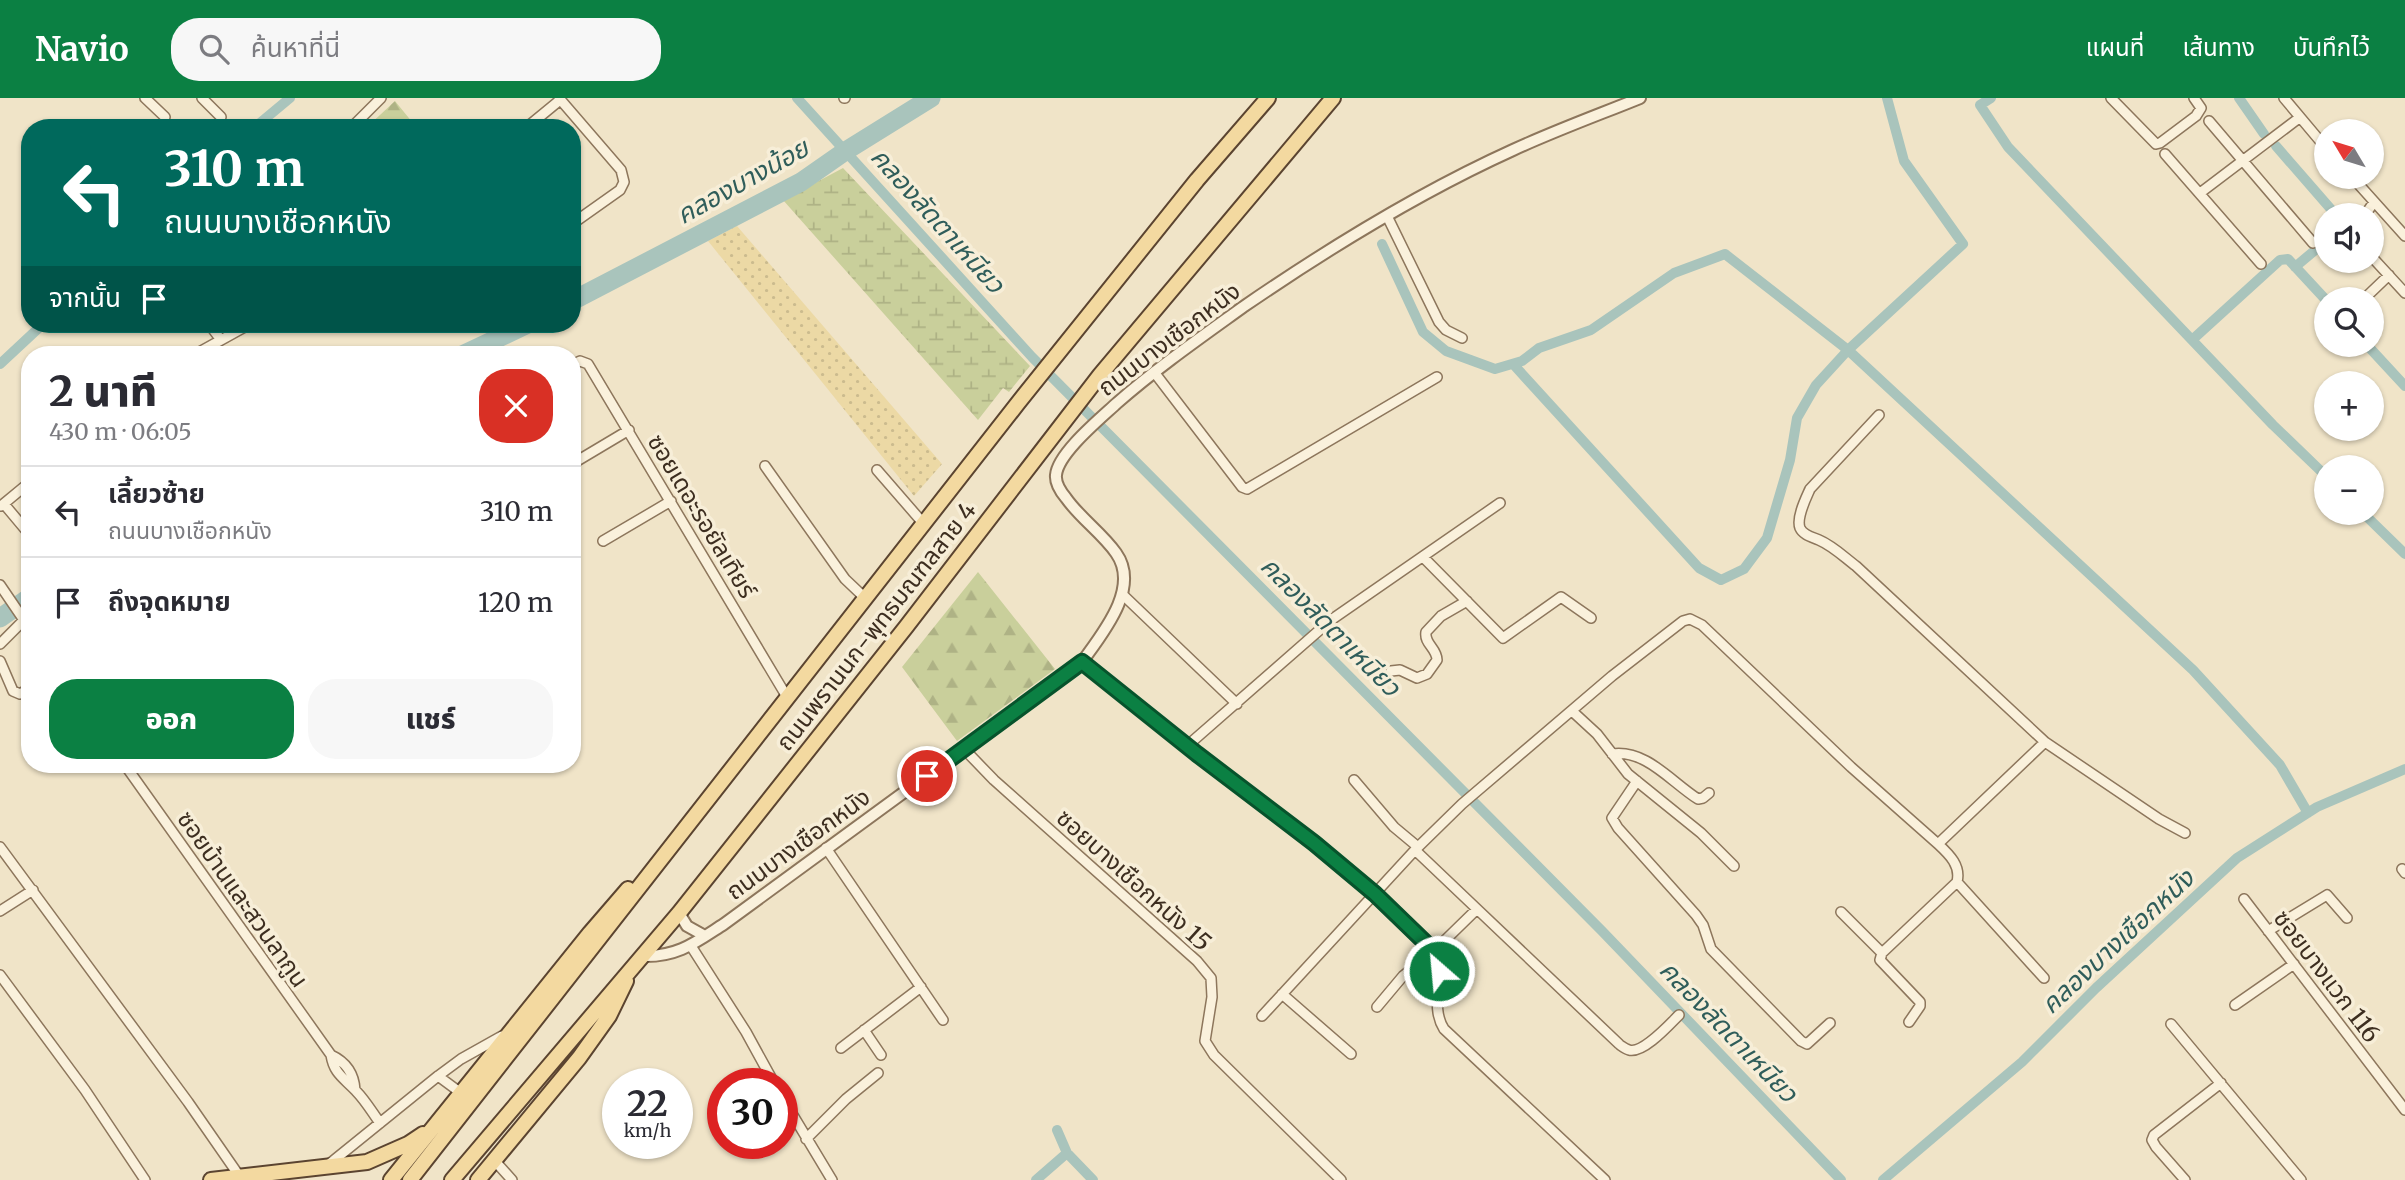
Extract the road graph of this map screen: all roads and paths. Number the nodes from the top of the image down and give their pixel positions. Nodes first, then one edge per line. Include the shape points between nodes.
1 (145, 98) edge
2 (202, 98) edge
3 (381, 98) edge
4 (1268, 98) edge
5 (1333, 98) edge
6 (1640, 98) edge
7 (2111, 98) edge
8 (2194, 98) edge
9 (2284, 98) edge
10 (560, 99) edge
11 (165, 117) dead end
12 (220, 117) dead end
13 (2300, 118) junction
14 (361, 119) edge
15 (537, 119) edge
16 (577, 119) edge
17 (2209, 121) dead end
18 (581, 123) edge
19 (2314, 134) edge
20 (2165, 154) dead end
21 (2242, 161) junction
22 (2362, 189) edge
23 (2200, 193) junction
24 (2374, 202) joint
25 (1387, 216) junction
26 (581, 218) edge
27 (2405, 236) edge
28 (2313, 243) dead end
29 (2261, 264) dead end
30 (2384, 270) edge
31 (2389, 275) junction
32 (2376, 287) edge
33 (2405, 293) edge
34 (216, 333) edge
35 (234, 333) edge
36 (1462, 338) dead end
37 (221, 340) junction
38 (210, 346) edge
39 (581, 363) edge
40 (1153, 372) junction
41 (1437, 377) dead end
42 (1879, 415) dead end
43 (629, 430) junction
44 (581, 459) edge
45 (765, 466) dead end
46 (877, 470) dead end
47 (21, 489) edge
48 (671, 500) junction
49 (1500, 503) dead end
50 (2, 505) edge
51 (923, 523) junction
52 (21, 525) edge
53 (603, 541) dead end
54 (1423, 557) junction
55 (0, 585) edge
56 (1122, 594) junction
57 (865, 598) junction
58 (1467, 601) junction
59 (21, 616) edge
60 (1591, 618) dead end
61 (21, 628) edge
62 (0, 644) edge
63 (0, 662) edge
64 (1082, 662) junction
65 (1391, 671) dead end
66 (21, 693) edge
67 (787, 697) junction
68 (1237, 704) junction
69 (1572, 711) junction
70 (2045, 741) junction
71 (1187, 746) junction
72 (965, 750) junction
73 (1612, 754) junction
74 (131, 773) edge
75 (1353, 780) dead end
76 (1637, 781) junction
77 (1709, 793) dead end
78 (2185, 833) dead end
79 (683, 834) junction
80 (1938, 844) junction
81 (0, 846) edge
82 (826, 848) junction
83 (1417, 849) junction
84 (1734, 866) dead end
85 (1957, 882) junction
86 (33, 890) junction
87 (1375, 894) junction
88 (2244, 899) dead end
89 (1477, 909) junction
90 (0, 911) edge
91 (1841, 912) dead end
92 (679, 913) junction
93 (2347, 918) dead end
94 (2269, 931) junction
95 (705, 936) junction
96 (691, 946) junction
97 (1434, 951) junction
98 (1882, 953) junction
99 (643, 956) junction
100 (2294, 964) junction
101 (629, 973) junction
102 (0, 975) edge
103 (2044, 978) dead end
104 (921, 987) junction
105 (1282, 994) junction
106 (2235, 1006) dead end
107 (1377, 1007) dead end
108 (1679, 1015) dead end
109 (1262, 1016) dead end
110 (943, 1020) dead end
111 (1909, 1022) dead end
112 (1830, 1023) dead end
113 (2171, 1024) dead end
114 (864, 1030) junction
115 (509, 1033) junction
116 (841, 1048) dead end
117 (1351, 1054) dead end
118 (881, 1055) dead end
119 (766, 1068) edge
120 (878, 1073) dead end
121 (438, 1076) junction
122 (2221, 1083) junction
123 (461, 1093) junction
124 (2405, 1110) edge
125 (442, 1117) junction
126 (380, 1122) junction
127 (798, 1125) edge
128 (806, 1139) junction
129 (495, 1160) junction
130 (324, 1168) junction
131 (240, 1177) junction
132 (145, 1180) edge
133 (211, 1180) edge
134 (391, 1180) edge
135 (410, 1180) edge
136 (452, 1180) edge
137 (478, 1180) edge
138 (512, 1180) edge
139 (832, 1180) edge
140 (1341, 1180) edge
141 (1605, 1180) edge
142 (2185, 1180) edge
143 (2301, 1180) edge

1 - 11 street
2 - 12 street
3 - 14 street
4 - 51 main road, ถนนพรานนก-พุทธมณฑลสาย 4
5 - 92 main road, ถนนพรานนก-พุทธมณฑลสาย 4 via 1100,375
6 - 25 street, ถนนบางเชือกหนัง via 1514,149
7 - 8 street via 2156,144 2196,116 2201,108
9 - 13 street
10 - 15 street
10 - 16 street
13 - 19 street
13 - 21 street
17 - 21 street
18 - 26 street via 621,170 624,183
20 - 23 street
21 - 23 street
21 - 28 street
22 - 24 street
23 - 29 street
24 - 27 street
25 - 36 street via 1439,322
25 - 40 street, ถนนบางเชือกหนัง via 1294,272
30 - 31 street
31 - 32 street
31 - 33 street
34 - 37 street
35 - 37 street
37 - 38 street
39 - 43 street, ซอยเดอะรอยัลเทียร์ via 588,363
40 - 41 street via 1242,488
40 - 56 street, ถนนบางเชือกหนัง via 1087,432 1055,474 1069,502 1116,552 1122,563
42 - 70 street via 1811,489 1800,528 1856,566
43 - 44 street
43 - 48 street, ซอยเดอะรอยัลเทียร์
45 - 57 street via 845,579
46 - 51 street
47 - 50 street
48 - 53 street
48 - 67 street, ซอยเดอะรอยัลเทียร์
49 - 54 street
50 - 52 street
51 - 57 main road, ถนนพรานนก-พุทธมณฑลสาย 4
54 - 58 street
54 - 68 street via 1315,633
55 - 59 street
56 - 64 street, ถนนบางเชือกหนัง
56 - 68 street
57 - 67 main road, ถนนพรานนก-พุทธมณฑลสาย 4
58 - 60 street via 1503,638 1561,597
58 - 65 street via 1441,616 1426,632 1437,654 1426,674 1417,678
61 - 62 street
63 - 66 street via 13,691
64 - 71 street
64 - 72 street, ถนนบางเชือกหนัง
67 - 79 main road, ถนนพรานนก-พุทธมณฑลสาย 4
68 - 71 street
69 - 73 street
69 - 80 street via 1683,621 1697,621
69 - 83 street via 1482,786
70 - 78 street
70 - 80 street
71 - 87 street
72 - 82 street, ถนนบางเชือกหนัง
72 - 140 street, ซอยบางเชือกหนัง 15 via 1211,978 1205,1041 1214,1055
73 - 76 street
73 - 77 street via 1622,752 1643,759 1698,799
74 - 126 street, ซอยบ้านและสวนลากูน via 331,1055 343,1062 353,1076 355,1090
75 - 83 street
76 - 84 street
76 - 112 street via 1612,818 1696,915 1711,949 1801,1041 1807,1044
79 - 115 main road via 614,904
79 - 135 main road, ถนนพรานนก-พุทธมณฑลสาย 4
80 - 85 street via 1957,867
81 - 86 street
82 - 95 street, ถนนบางเชือกหนัง
82 - 104 street
83 - 87 street
83 - 89 street
85 - 98 street
85 - 103 street
86 - 90 street
86 - 131 street
87 - 97 street
87 - 105 street
88 - 94 street, ซอยบางแวก 116
89 - 97 street
89 - 108 street via 1619,1045 1637,1050
91 - 98 street
92 - 95 street via 687,926
92 - 99 main road, ถนนพรานนก-พุทธมณฑลสาย 4
93 - 94 street via 2327,895
94 - 100 street, ซอยบางแวก 116
95 - 96 street, ถนนบางเชือกหนัง
96 - 99 street, ถนนบางเชือกหนัง via 667,955
96 - 119 street
97 - 107 street via 1403,976
97 - 141 street via 1440,960 1437,1013 1444,1029
98 - 111 street via 1880,960 1920,1002
99 - 101 main road, ถนนพรานนก-พุทธมณฑลสาย 4
100 - 106 street
100 - 124 street, ซอยบางแวก 116
101 - 129 main road via 596,1036
101 - 136 main road, ถนนพรานนก-พุทธมณฑลสาย 4
102 - 132 street
104 - 110 street
104 - 114 street
105 - 109 street
105 - 117 street
113 - 122 street
114 - 116 street
114 - 118 street
115 - 121 street
115 - 123 main road
120 - 128 street
121 - 123 street
121 - 126 street
122 - 142 street via 2152,1140
122 - 143 street
123 - 125 main road
125 - 130 main road via 426,1132 387,1154
125 - 134 main road
126 - 130 street
127 - 128 street
128 - 139 street
129 - 137 main road
129 - 138 street
130 - 131 main road
131 - 133 main road

